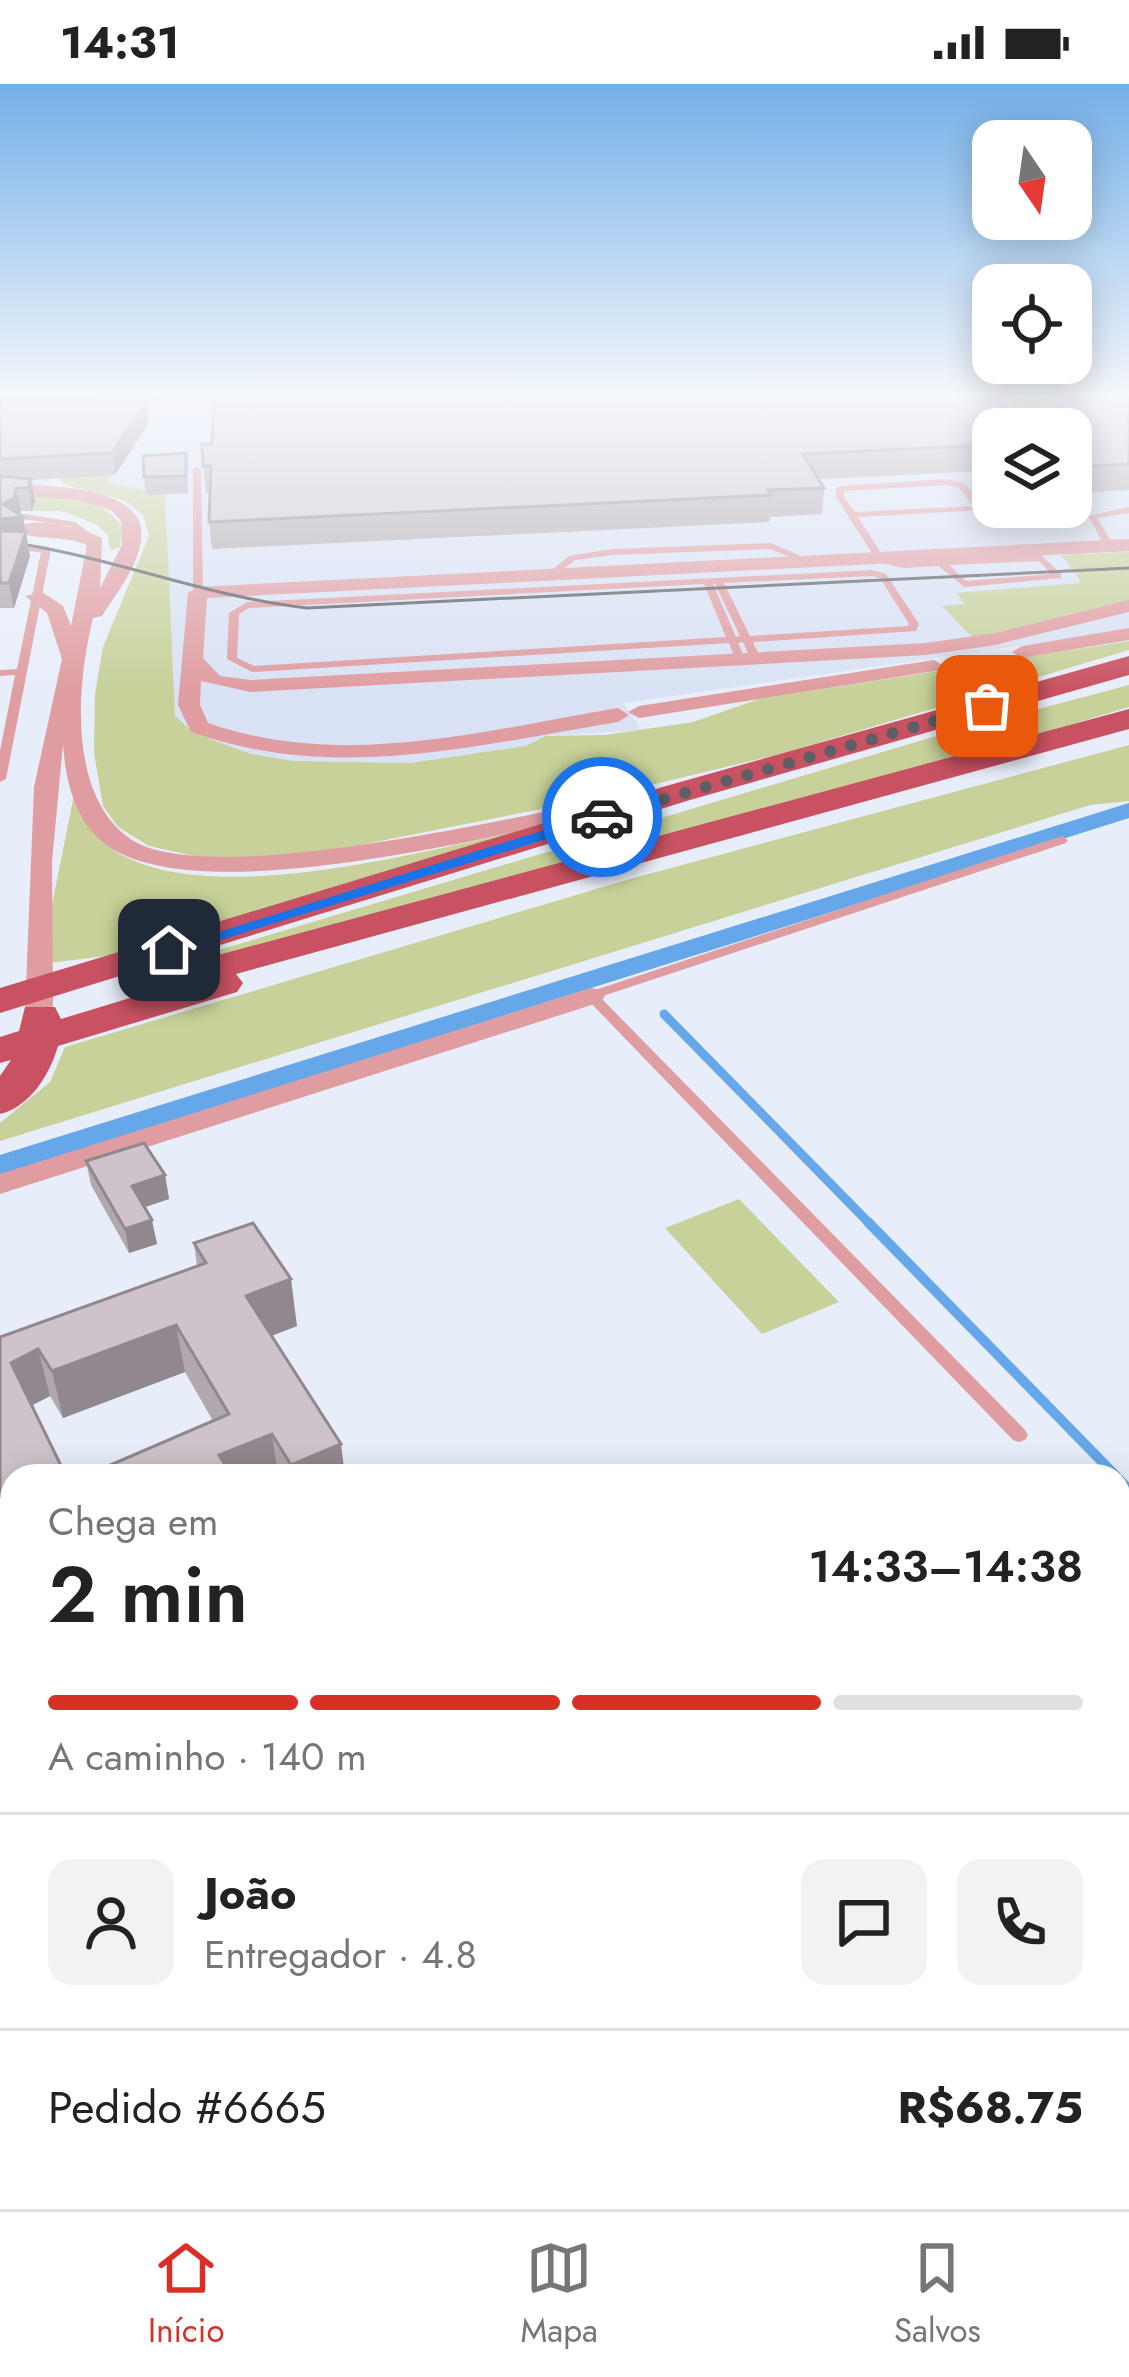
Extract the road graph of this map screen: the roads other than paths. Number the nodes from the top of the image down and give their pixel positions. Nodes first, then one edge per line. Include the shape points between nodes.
1 (72, 493) edge
2 (197, 493) edge
3 (842, 493) edge
4 (967, 493) edge
5 (1129, 510) edge
6 (850, 515) junction
7 (22, 523) edge
8 (1119, 545) edge
9 (0, 547) edge
10 (1032, 554) junction
11 (877, 558) junction
12 (942, 564) junction
13 (712, 581) junction
14 (198, 593) junction
15 (35, 596) junction
16 (1129, 606) edge
17 (1129, 634) edge
18 (743, 649) junction
19 (72, 658) junction
20 (193, 659) junction
21 (1122, 669) edge
22 (21, 672) junction
23 (0, 673) edge
24 (227, 685) junction
25 (189, 705) junction
26 (1129, 719) edge
27 (1, 762) edge
28 (0, 778) edge
29 (678, 794) junction
30 (1062, 840) dead end
31 (0, 980) edge
32 (141, 985) junction
33 (591, 996) junction
34 (13, 1013) edge
35 (0, 1050) edge
36 (0, 1102) edge
37 (0, 1184) edge
38 (1018, 1435) dead end

1 - 19 street via 100,500 132,525 120,568
2 - 14 lane
3 - 6 lane
4 - 6 lane via 980,508
5 - 8 lane via 1092,516
6 - 11 lane
7 - 19 street via 96,542
8 - 10 street
9 - 15 lane via 46,549
10 - 11 street
10 - 12 lane
10 - 12 lane via 1058,578 964,584
11 - 12 lane
11 - 14 street
13 - 18 lane
13 - 18 lane via 880,574 914,624 901,632
13 - 18 lane via 247,605 234,614 232,659 252,669
14 - 20 street
15 - 19 street via 56,610
15 - 22 lane
16 - 18 street via 959,646
17 - 25 street via 330,753 237,743 199,727
18 - 24 street
19 - 29 street via 82,797 96,823 116,842 197,866 300,862
19 - 34 street via 48,778 38,925
20 - 24 street via 205,677
20 - 25 street
21 - 29 main road
22 - 23 lane
22 - 27 lane
24 - 25 street
26 - 32 main road via 551,876 475,906
27 - 28 lane
29 - 32 main road
30 - 33 lane
31 - 32 main road
31 - 34 main road
32 - 34 main road
32 - 35 main road
33 - 37 street
33 - 38 lane
34 - 36 main road via 37,1053

